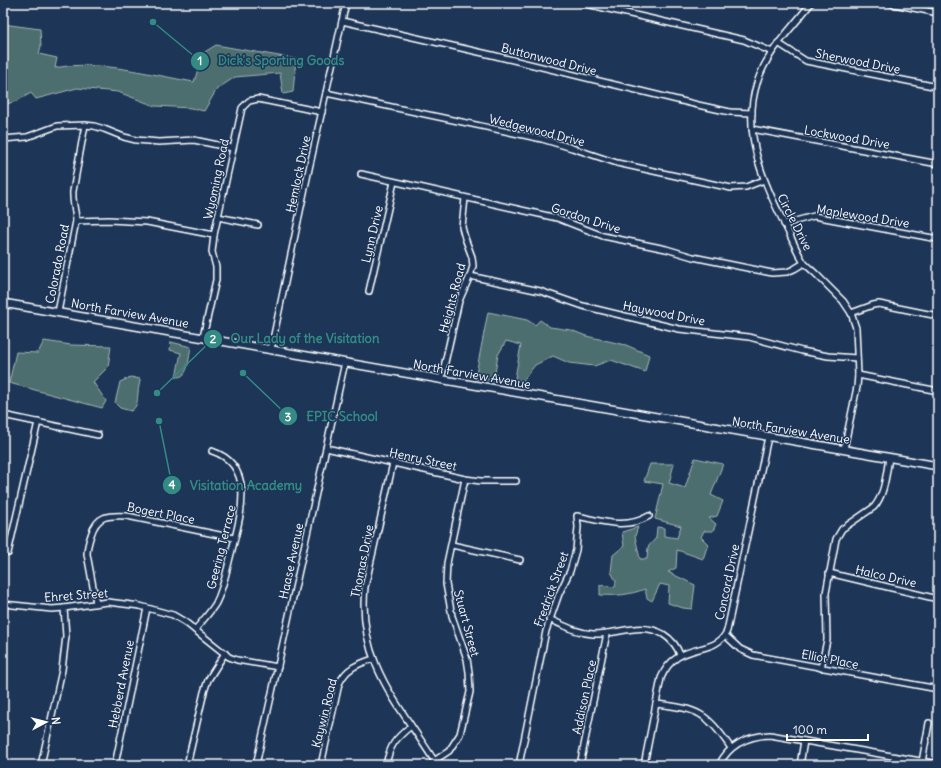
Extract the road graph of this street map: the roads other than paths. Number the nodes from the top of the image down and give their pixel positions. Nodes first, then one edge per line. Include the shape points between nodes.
1 (346, 3) edge
2 (582, 3) edge
3 (811, 3) edge
4 (889, 3) edge
5 (938, 13) edge
6 (342, 21) junction
7 (778, 43) junction
8 (772, 52) junction
9 (938, 87) edge
10 (326, 93) junction
11 (322, 112) junction
12 (752, 113) junction
13 (85, 125) junction
14 (752, 129) junction
15 (3, 139) edge
16 (232, 148) junction
17 (938, 164) edge
18 (361, 174) dead end
19 (764, 180) junction
20 (394, 182) junction
21 (465, 198) junction
22 (218, 217) junction
23 (76, 222) junction
24 (784, 224) junction
25 (258, 225) dead end
26 (214, 235) junction
27 (938, 239) edge
28 (804, 263) junction
29 (470, 276) junction
30 (369, 291) dead end
31 (3, 303) edge
32 (58, 312) junction
33 (851, 314) junction
34 (938, 316) edge
35 (203, 337) junction
36 (271, 349) junction
37 (857, 358) junction
38 (345, 362) junction
39 (858, 375) junction
40 (441, 380) junction
41 (938, 391) edge
42 (3, 415) edge
43 (38, 422) junction
44 (98, 435) dead end
45 (768, 437) junction
46 (326, 448) junction
47 (844, 449) junction
48 (212, 451) dead end
49 (889, 458) junction
50 (393, 463) junction
51 (938, 466) edge
52 (465, 479) junction
53 (516, 481) dead end
54 (649, 516) dead end
55 (234, 538) junction
56 (452, 545) junction
57 (8, 553) dead end
58 (520, 560) dead end
59 (829, 573) junction
60 (938, 599) edge
61 (96, 603) junction
62 (3, 604) edge
63 (64, 608) junction
64 (147, 608) junction
65 (549, 619) junction
66 (195, 630) junction
67 (607, 633) junction
68 (726, 635) junction
69 (224, 654) junction
70 (680, 655) junction
71 (373, 659) junction
72 (278, 667) junction
73 (821, 668) junction
74 (938, 689) edge
75 (656, 704) junction
76 (929, 723) dead end
77 (411, 726) junction
78 (804, 741) junction
79 (731, 748) junction
80 (896, 757) junction
81 (922, 762) junction
82 (435, 763) edge
83 (938, 764) edge
84 (41, 765) edge
85 (115, 765) edge
86 (187, 765) edge
87 (256, 765) edge
88 (321, 765) edge
89 (386, 765) edge
90 (519, 765) edge
91 (580, 765) edge
92 (644, 765) edge
93 (719, 765) edge
94 (800, 765) edge
95 (894, 765) edge

1 - 6 street, Hemlock Drive
2 - 8 street via 744,40
3 - 7 street, Circle Drive
4 - 5 street
6 - 10 street, Hemlock Drive
6 - 12 street, Buttonwood Drive via 698,105 730,112
7 - 8 street, Circle Drive
7 - 9 street, Sherwood Drive via 806,61
8 - 12 street, Circle Drive via 757,83
10 - 11 street, Hemlock Drive
10 - 19 street, Wedgewood Drive via 542,139 617,163 732,188 746,187
11 - 16 street, Wyoming Road via 258,99 249,101 240,112
11 - 36 street, Hemlock Drive
12 - 14 street, Circle Drive
13 - 15 street via 64,125 26,137
13 - 16 street via 136,140 194,140
13 - 23 street, Colorado Road via 72,191
14 - 17 street, Lockwood Drive
14 - 19 street, Circle Drive
16 - 22 street, Wyoming Road
18 - 20 street, Gordon Drive
19 - 24 street, Circle Drive
20 - 21 street, Gordon Drive
20 - 30 street, Lynn Drive
21 - 28 street, Gordon Drive via 557,218 603,236 772,273 787,272
21 - 29 street, Heights Road via 462,227 472,257
22 - 25 street
22 - 26 street, Wyoming Road
23 - 26 street via 147,222
23 - 32 street, Colorado Road
24 - 27 street, Maplewood Drive via 814,216
24 - 28 street, Circle Drive
26 - 35 street, Wyoming Road via 212,252 216,280
28 - 33 street, Circle Drive via 843,301
29 - 37 street, Haywood Drive via 540,291 583,306 679,329 749,337 802,351
29 - 40 street, Heights Road via 459,300
31 - 32 street, North Farview Avenue
32 - 35 street, North Farview Avenue
33 - 34 street via 880,304
33 - 37 street, Circle Drive via 856,328
35 - 36 street, North Farview Avenue
36 - 38 street, North Farview Avenue
37 - 39 street, Circle Drive
38 - 40 street, North Farview Avenue
38 - 46 street, Haase Avenue
39 - 41 street
39 - 47 street, Circle Drive
40 - 45 street, North Farview Avenue
42 - 43 street
43 - 44 street
43 - 57 street
45 - 47 street, North Farview Avenue
45 - 68 street, Concord Drive
46 - 50 street, Henry Street
46 - 72 street, Haase Avenue
47 - 49 street, North Farview Avenue
48 - 55 street, Geering Terrace via 226,457 241,482 242,506
49 - 51 street, North Farview Avenue
49 - 59 street via 880,497 874,507 842,529 836,539
50 - 52 street, Henry Street
50 - 71 street, Thomas Drive via 365,587 364,627
52 - 53 street, Henry Street
52 - 56 street, Stuart Street
54 - 65 street, Fredrick Street via 636,523 622,524 577,516 578,539 574,559
55 - 61 street, Bogert Place via 127,516 105,517 94,526 87,547
55 - 66 street, Geering Terrace via 220,594
56 - 58 street
56 - 82 street, Stuart Street via 446,584 454,621 470,672 470,692 460,734 448,751
59 - 60 street, Halco Drive
59 - 73 street via 825,602 827,640
61 - 63 street, Ehret Street
61 - 64 street, Ehret Street via 118,602
62 - 63 street, Ehret Street
63 - 84 street via 64,658
64 - 66 street, Ehret Street via 172,615
64 - 85 street, Hebberd Avenue
65 - 67 street via 575,631
65 - 90 street, Fredrick Street
66 - 69 street, Ehret Street
67 - 70 street via 635,628 652,630 672,641
67 - 91 street, Addison Place
68 - 70 street, Concord Drive via 715,644
68 - 73 street, Elliot Place via 740,649 753,655
69 - 72 street, Ehret Street via 237,660
69 - 86 street via 208,680
70 - 75 street, Concord Drive via 664,671
71 - 77 street, Thomas Drive via 382,680
71 - 88 street, Kaywin Road via 350,668 339,684
72 - 87 street, Haase Avenue
73 - 74 street, Elliot Place
75 - 79 street via 682,707 698,713 713,723
75 - 92 street, Concord Drive
76 - 81 street
77 - 82 street, Thomas Drive
77 - 89 street via 391,746
78 - 79 street via 762,736 750,738
78 - 80 street
78 - 94 street
79 - 93 street
80 - 81 street
80 - 95 street
81 - 83 street

